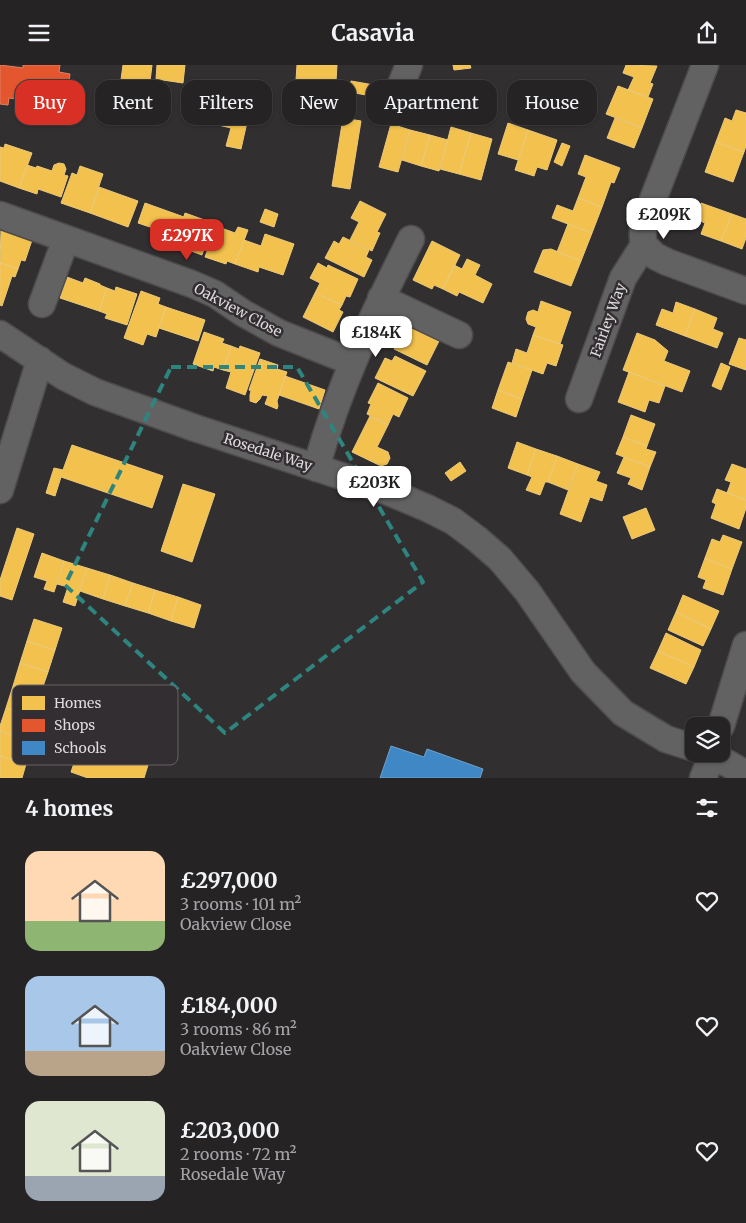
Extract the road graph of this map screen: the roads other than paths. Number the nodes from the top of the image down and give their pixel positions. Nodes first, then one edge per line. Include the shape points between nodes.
1 (409, 65) edge
2 (705, 65) edge
3 (403, 80) edge
4 (0, 215) edge
5 (66, 239) junction
6 (411, 239) dead end
7 (644, 245) junction
8 (746, 291) edge
9 (381, 298) junction
10 (42, 304) dead end
11 (0, 334) edge
12 (458, 335) dead end
13 (40, 360) junction
14 (352, 362) junction
15 (579, 399) dead end
16 (316, 468) junction
17 (0, 490) edge
18 (746, 645) edge
19 (724, 717) edge
20 (685, 745) edge
21 (709, 762) edge
22 (726, 762) edge
23 (746, 774) edge
24 (703, 778) edge

1 - 3 street
2 - 7 street, Fairley Way via 647,215 642,238
4 - 5 street, Oakview Close
5 - 10 street
5 - 14 street, Oakview Close via 192,284 215,294 279,333
6 - 9 street
7 - 8 street via 666,262
7 - 15 street, Fairley Way via 623,278
9 - 12 street
9 - 14 street
11 - 13 street, Rosedale Way
13 - 16 street, Rosedale Way via 95,392
13 - 17 street
14 - 16 street
16 - 20 street, Rosedale Way via 427,508 453,521 477,539 500,559 527,591 583,672 623,713 666,739
18 - 19 street
21 - 24 street
22 - 23 street

